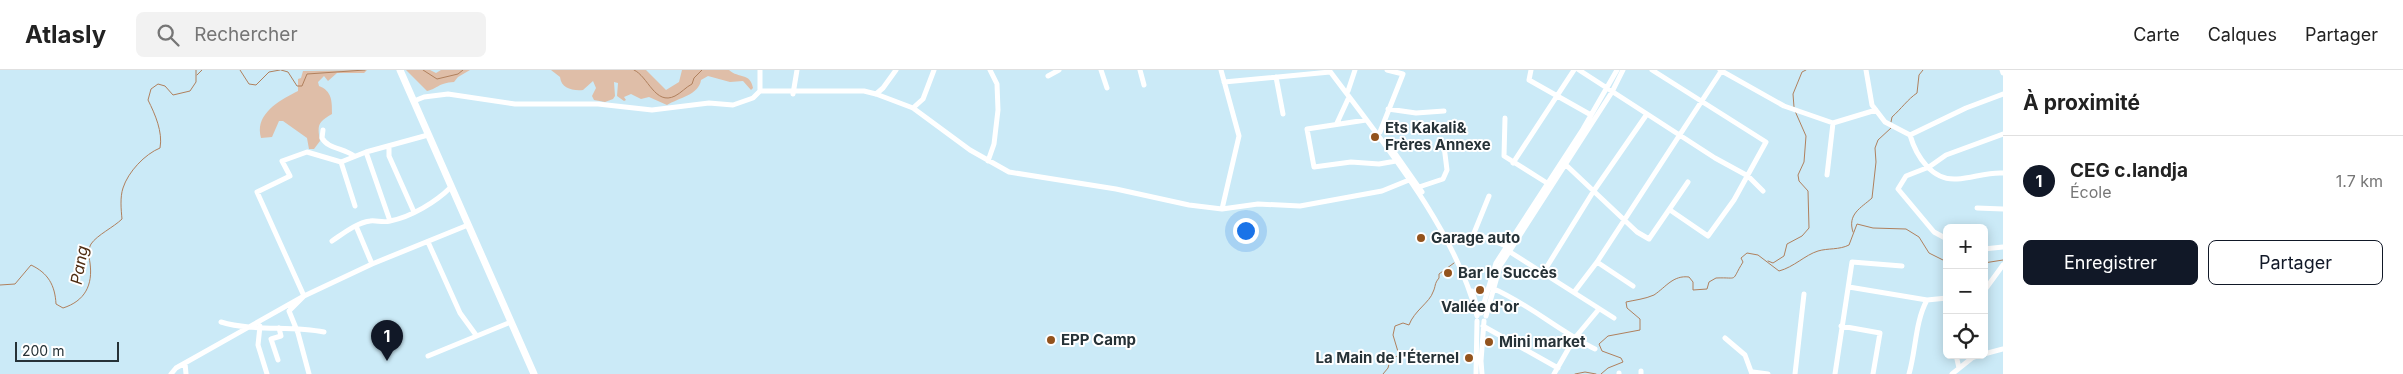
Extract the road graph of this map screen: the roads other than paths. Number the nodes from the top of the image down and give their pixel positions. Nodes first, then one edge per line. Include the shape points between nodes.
1 (400, 70) edge
2 (760, 70) edge
3 (797, 70) edge
4 (896, 70) edge
5 (934, 70) edge
6 (990, 70) edge
7 (1059, 70) edge
8 (1100, 70) edge
9 (1140, 70) edge
10 (1221, 70) edge
11 (1355, 70) edge
12 (1387, 70) edge
13 (1531, 70) edge
14 (1574, 70) edge
15 (1579, 70) edge
16 (1617, 70) edge
17 (1623, 70) edge
18 (1652, 70) edge
19 (1721, 70) edge
20 (1866, 70) edge
21 (1330, 71) edge
22 (1048, 76) dead end
23 (1276, 77) junction
24 (1224, 82) junction
25 (1144, 86) dead end
26 (1107, 88) dead end
27 (1610, 90) junction
28 (760, 91) junction
29 (793, 93) junction
30 (876, 94) junction
31 (1348, 94) junction
32 (2003, 94) edge
33 (1557, 95) junction
34 (414, 101) junction
35 (1700, 102) junction
36 (913, 108) junction
37 (1388, 109) junction
38 (1444, 110) dead end
39 (1876, 110) junction
40 (1283, 114) dead end
41 (1647, 114) junction
42 (1591, 115) junction
43 (1506, 118) dead end
44 (1366, 120) junction
45 (1337, 123) junction
46 (1833, 123) junction
47 (323, 130) dead end
48 (1380, 132) junction
49 (1679, 134) junction
50 (2003, 134) edge
51 (428, 135) junction
52 (1910, 135) junction
53 (1407, 143) dead end
54 (389, 146) junction
55 (1444, 146) dead end
56 (1392, 150) junction
57 (366, 152) junction
58 (354, 156) junction
59 (988, 161) junction
60 (1396, 161) junction
61 (342, 162) junction
62 (1513, 163) junction
63 (1566, 166) junction
64 (1929, 167) junction
65 (2003, 173) edge
66 (1827, 175) dead end
67 (1748, 176) junction
68 (1409, 180) junction
69 (1688, 182) dead end
70 (1548, 183) junction
71 (451, 187) junction
72 (1419, 187) junction
73 (1763, 190) dead end
74 (1593, 192) junction
75 (1489, 196) dead end
76 (355, 206) dead end
77 (1977, 208) dead end
78 (2003, 208) edge
79 (1222, 210) junction
80 (1670, 210) junction
81 (414, 212) junction
82 (1624, 220) junction
83 (390, 222) junction
84 (468, 225) junction
85 (356, 226) junction
86 (1943, 237) edge
87 (332, 241) dead end
88 (428, 242) junction
89 (1506, 246) junction
90 (2003, 247) edge
91 (1988, 249) edge
92 (1510, 252) junction
93 (1456, 261) junction
94 (1597, 262) junction
95 (372, 264) junction
96 (2003, 265) edge
97 (1902, 266) dead end
98 (1543, 273) junction
99 (1988, 285) edge
100 (1633, 286) dead end
101 (1849, 287) junction
102 (1492, 288) junction
103 (1575, 292) junction
104 (1804, 294) dead end
105 (304, 296) junction
106 (1943, 298) edge
107 (1927, 300) junction
108 (1599, 309) junction
109 (1481, 318) junction
110 (1614, 318) dead end
111 (258, 321) junction
112 (221, 322) dead end
113 (511, 322) junction
114 (250, 326) junction
115 (1841, 326) junction
116 (261, 328) junction
117 (279, 328) junction
118 (296, 328) junction
119 (324, 332) dead end
120 (476, 335) junction
121 (1724, 338) dead end
122 (1574, 339) junction
123 (1595, 348) dead end
124 (2001, 350) edge
125 (1988, 353) edge
126 (428, 356) dead end
127 (1957, 359) edge
128 (1974, 359) edge
129 (278, 360) dead end
130 (185, 363) junction
131 (1558, 368) junction
132 (1959, 368) junction
133 (1753, 373) edge
134 (172, 374) edge
135 (186, 374) edge
136 (267, 374) edge
137 (309, 374) edge
138 (534, 374) edge
139 (1476, 374) edge
140 (1482, 374) edge
141 (1554, 374) edge
142 (1768, 374) edge
143 (1794, 374) edge
144 (1835, 374) edge
145 (1873, 374) edge
146 (1909, 374) edge
147 (1952, 374) edge

1 - 34 highway
2 - 28 street
3 - 29 street
4 - 30 street
5 - 36 street via 924,99
6 - 59 street via 997,84 998,110 994,144
7 - 22 street
8 - 26 street
9 - 25 street
10 - 24 street
11 - 31 street
12 - 37 street via 1403,74
13 - 33 street via 1529,80
14 - 33 street
15 - 27 street
16 - 27 street
17 - 27 street
18 - 35 street
19 - 35 street
19 - 46 street via 1784,106
20 - 39 street via 1869,93
21 - 23 street
21 - 31 street
23 - 24 street
23 - 40 street
24 - 79 street via 1239,136
27 - 41 street
27 - 42 street
27 - 63 street
28 - 29 street
28 - 34 street via 753,98 733,105 709,103 652,110 598,104 515,104 448,94
29 - 30 street via 864,91
30 - 36 street
31 - 44 street
31 - 45 street
31 - 48 street
32 - 52 street
33 - 42 street
33 - 62 street
34 - 51 highway
35 - 49 street
35 - 67 street via 1766,142
36 - 59 street
37 - 38 street via 1416,113
37 - 48 street
39 - 46 street
39 - 52 street via 1885,122
41 - 49 street
41 - 74 street
42 - 70 street
43 - 62 street via 1503,152
44 - 45 street
44 - 60 street
45 - 60 street via 1307,129 1314,167
46 - 66 street
47 - 58 street via 322,138 326,144
48 - 56 street
49 - 67 street
49 - 82 street
50 - 64 street via 1946,155
51 - 54 street
51 - 71 highway
52 - 64 street via 1915,152
53 - 56 street via 1397,144
54 - 57 street
54 - 81 street via 389,156
55 - 72 street via 1447,170 1443,178
56 - 72 street
57 - 58 street
57 - 83 street
58 - 61 street
59 - 79 street via 1009,172
60 - 68 street
61 - 76 street
61 - 105 street via 307,152 282,161 290,176 257,192
62 - 70 street
63 - 74 street
63 - 92 street
64 - 65 street via 1956,179 1987,172
64 - 86 street via 1906,176 1898,189 1934,232
67 - 73 street
67 - 80 street via 1708,236
68 - 79 street via 1382,191 1300,206 1258,204
68 - 93 street
69 - 80 street
70 - 89 street
71 - 81 street
71 - 84 highway
72 - 93 street
74 - 82 street
74 - 98 street
75 - 89 street via 1474,233
77 - 78 street
80 - 82 street via 1648,239
81 - 83 street
82 - 94 street
83 - 85 street via 370,221
84 - 88 street
84 - 113 highway
85 - 87 street
85 - 95 street
88 - 95 street
88 - 120 street via 460,313
89 - 92 street
89 - 109 street via 1496,263
90 - 91 street
92 - 98 street
92 - 102 street via 1500,266
93 - 109 street via 1476,300
94 - 100 street
94 - 103 street
95 - 105 street
96 - 99 street
97 - 101 street via 1852,262
98 - 103 street
101 - 107 street
101 - 115 street
102 - 109 street
102 - 122 street via 1512,296
103 - 108 street
104 - 143 street
105 - 111 street
105 - 118 street via 289,311
106 - 107 street
107 - 146 street via 1920,317
108 - 110 street
108 - 122 street
109 - 131 street
109 - 139 street
109 - 140 street
111 - 114 street
111 - 116 street
112 - 114 street
113 - 120 street
113 - 138 highway
114 - 116 street
114 - 130 street
115 - 144 street
115 - 145 street via 1880,333
116 - 117 street
116 - 136 street via 258,345
117 - 118 street
117 - 129 street via 281,336 271,339
118 - 119 street
118 - 137 street
120 - 126 street
121 - 133 street via 1742,351
122 - 123 street
122 - 131 street
124 - 125 street
127 - 132 street
128 - 132 street
130 - 134 street
130 - 135 street
131 - 141 street
132 - 147 street
133 - 142 street

